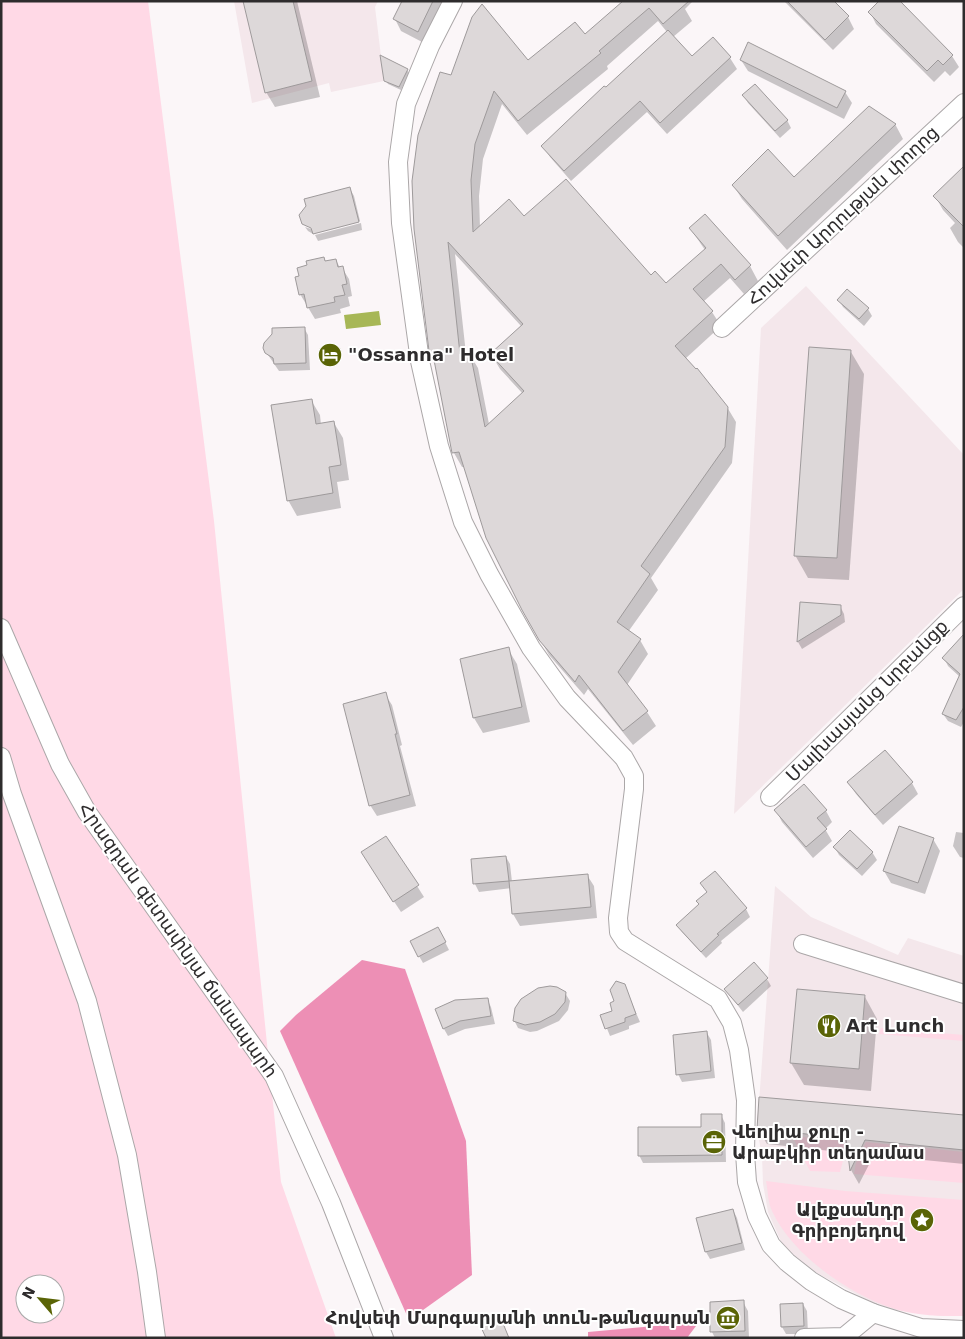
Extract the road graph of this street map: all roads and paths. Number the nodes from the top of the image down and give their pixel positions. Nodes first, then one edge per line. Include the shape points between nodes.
1 (453, 1) edge
2 (964, 104) edge
3 (722, 328) dead end
4 (964, 606) edge
5 (1, 628) edge
6 (1, 757) edge
7 (770, 797) dead end
8 (803, 944) dead end
9 (964, 994) edge
10 (873, 1313) junction
11 (964, 1330) edge
12 (922, 1333) edge
13 (844, 1337) edge
14 (156, 1338) edge
15 (384, 1338) edge
16 (804, 1338) edge

1 - 10 street via 406,104 398,162 401,223 420,361 439,446 463,522 531,648 567,698 624,758 634,776 619,932 624,941 718,999 732,1023 746,1100 747,1182 757,1216 771,1245 811,1281
2 - 3 street, Հովսեփ Արղության փողոց
4 - 7 street, Մալխասյանց նրբանցք
5 - 15 street, Հրազդան գետափնյա ճանապարհ via 60,764 87,812 274,1076 331,1203
6 - 14 street via 87,1001 127,1155
8 - 9 street
10 - 12 street
10 - 13 street
11 - 12 street
13 - 16 street

